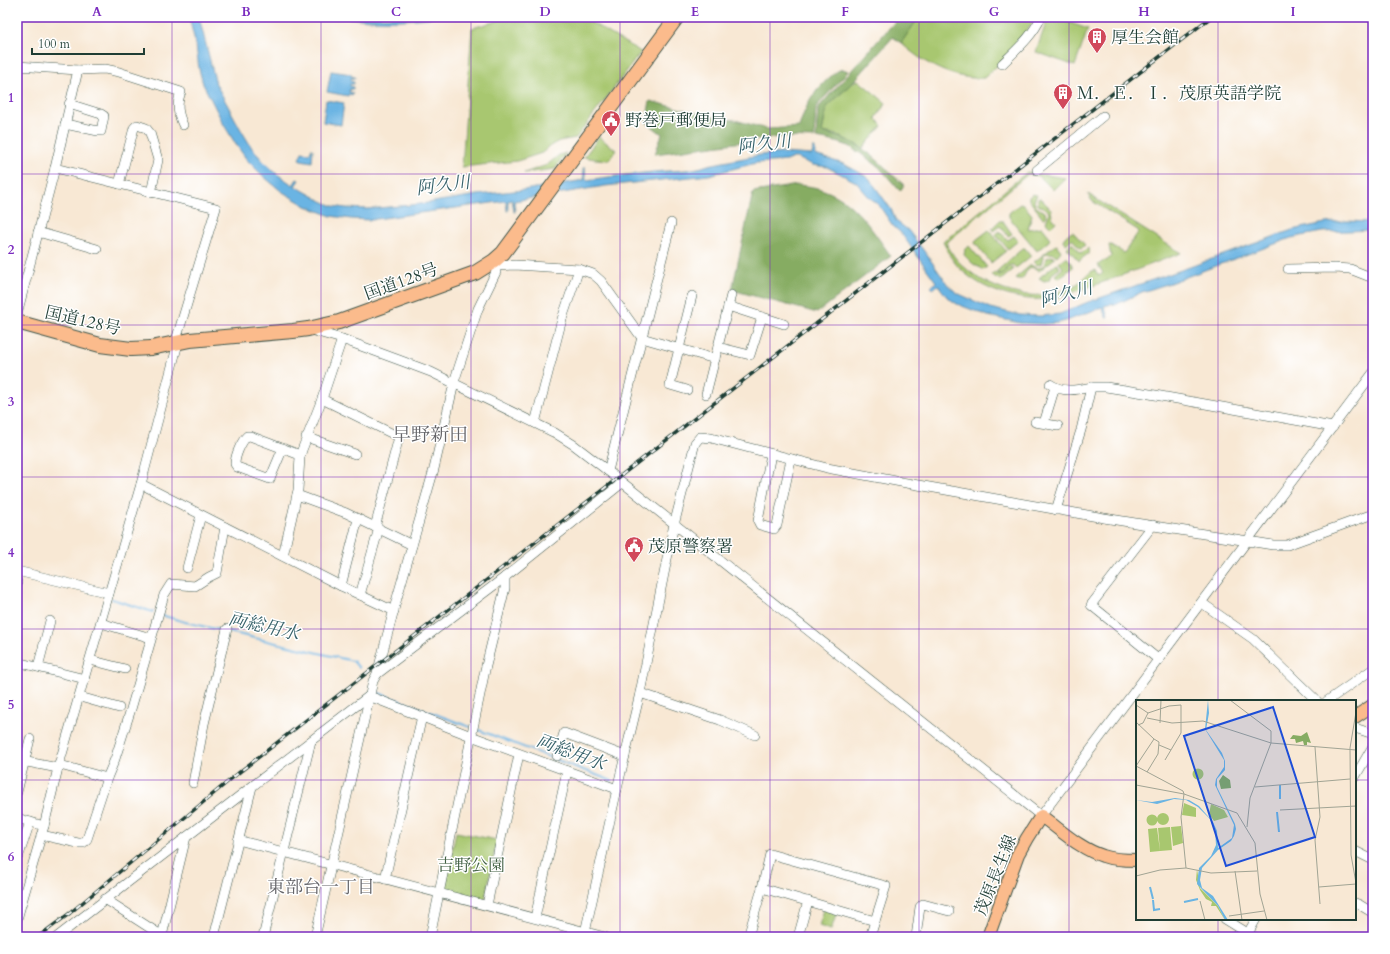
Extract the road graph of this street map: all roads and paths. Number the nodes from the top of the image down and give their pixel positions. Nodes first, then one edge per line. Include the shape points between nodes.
1 (677, 17) edge
2 (1041, 17) edge
3 (1002, 64) dead end
4 (17, 66) edge
5 (78, 70) junction
6 (70, 104) junction
7 (1103, 116) dead end
8 (66, 124) junction
9 (183, 125) dead end
10 (55, 168) junction
11 (1036, 170) dead end
12 (119, 184) junction
13 (152, 192) junction
14 (670, 223) dead end
15 (38, 232) junction
16 (97, 249) dead end
17 (495, 263) junction
18 (579, 269) junction
19 (1288, 269) dead end
20 (1373, 278) edge
21 (731, 295) dead end
22 (692, 296) dead end
23 (728, 306) junction
24 (17, 314) edge
25 (762, 317) junction
26 (17, 322) edge
27 (784, 324) dead end
28 (308, 329) junction
29 (642, 338) junction
30 (342, 339) junction
31 (177, 342) junction
32 (718, 347) junction
33 (679, 349) junction
34 (715, 359) junction
35 (1373, 373) edge
36 (454, 384) junction
37 (1091, 387) junction
38 (687, 390) dead end
39 (706, 394) dead end
40 (322, 399) junction
41 (535, 423) junction
42 (1058, 426) dead end
43 (1333, 427) junction
44 (306, 437) junction
45 (283, 448) junction
46 (355, 454) dead end
47 (771, 454) junction
48 (300, 455) junction
49 (791, 459) junction
50 (608, 471) junction
51 (622, 483) junction
52 (141, 484) junction
53 (297, 495) junction
54 (1056, 510) junction
55 (202, 515) junction
56 (1372, 517) edge
57 (358, 519) junction
58 (674, 524) junction
59 (1153, 525) junction
60 (225, 527) junction
61 (377, 528) junction
62 (1247, 542) junction
63 (412, 545) junction
64 (283, 556) junction
65 (187, 568) dead end
66 (17, 571) edge
67 (505, 576) junction
68 (341, 586) junction
69 (109, 593) junction
70 (360, 595) junction
71 (1202, 603) junction
72 (394, 611) junction
73 (50, 622) dead end
74 (100, 623) junction
75 (226, 631) dead end
76 (152, 638) junction
77 (90, 660) junction
78 (1159, 660) junction
79 (17, 662) edge
80 (38, 667) junction
81 (1373, 669) edge
82 (125, 670) dead end
83 (377, 674) junction
84 (85, 678) junction
85 (640, 693) junction
86 (369, 696) junction
87 (80, 697) junction
88 (1316, 700) edge
89 (1328, 700) edge
90 (1373, 705) edge
91 (119, 708) dead end
92 (422, 716) junction
93 (1356, 716) edge
94 (1356, 728) edge
95 (1373, 734) edge
96 (755, 735) dead end
97 (472, 736) junction
98 (30, 739) dead end
99 (311, 741) junction
100 (1373, 746) edge
101 (519, 754) junction
102 (557, 756) dead end
103 (625, 756) junction
104 (21, 761) edge
105 (59, 766) junction
106 (567, 771) junction
107 (1356, 775) edge
108 (107, 778) junction
109 (194, 783) dead end
110 (252, 787) junction
111 (617, 789) junction
112 (17, 792) edge
113 (1042, 816) junction
114 (17, 818) edge
115 (30, 822) junction
116 (42, 831) junction
117 (186, 837) junction
118 (238, 840) junction
119 (284, 852) junction
120 (1356, 852) edge
121 (17, 855) edge
122 (1136, 860) edge
123 (1373, 860) edge
124 (332, 865) junction
125 (385, 879) junction
126 (762, 888) junction
127 (440, 893) junction
128 (105, 899) junction
129 (808, 901) junction
130 (1356, 903) edge
131 (487, 905) junction
132 (949, 911) dead end
133 (1373, 912) edge
134 (535, 918) junction
135 (17, 919) edge
136 (1226, 920) edge
137 (1256, 920) edge
138 (875, 921) junction
139 (585, 934) edge
140 (62, 936) edge
141 (163, 936) edge
142 (1249, 936) edge
143 (214, 937) edge
144 (263, 937) edge
145 (315, 937) edge
146 (430, 937) edge
147 (605, 937) edge
148 (748, 937) edge
149 (798, 937) edge
150 (870, 937) edge
151 (916, 937) edge
152 (988, 937) edge

1 - 17 highway, 国道128号
2 - 3 street via 1036,28
4 - 5 street
5 - 6 street
5 - 9 street via 105,69 183,88 177,109
6 - 8 street
6 - 8 street via 104,116 101,131
7 - 11 street
8 - 10 street
10 - 12 street
10 - 15 street
12 - 13 street
12 - 13 street via 136,125 146,128 150,133 158,160
13 - 31 street via 216,208
14 - 29 street
15 - 16 street
15 - 24 street
17 - 18 street
17 - 28 highway, 国道128号 via 475,273 339,322
17 - 36 street via 496,272 478,309
18 - 29 street via 593,274 601,281
18 - 41 street via 562,319
19 - 20 street via 1350,269
21 - 23 street
22 - 33 street
23 - 25 street
23 - 32 street
25 - 27 street
25 - 32 street via 750,355
26 - 31 highway, 国道128号 via 116,348 151,348
28 - 30 street
28 - 31 highway, 国道128号
29 - 33 street
29 - 50 street
30 - 36 street via 416,366
30 - 40 street
31 - 52 street
32 - 34 street
33 - 34 street
33 - 38 street via 670,385
34 - 39 street
35 - 43 street
36 - 41 street
36 - 63 street via 434,469
37 - 42 street via 1072,391 1052,386 1040,422
37 - 43 street via 1137,391
37 - 54 street via 1081,430
40 - 44 street
40 - 61 street via 399,437
41 - 50 street via 574,445
43 - 62 street
44 - 46 street
44 - 48 street
45 - 45 street via 247,436 235,464 270,479
45 - 48 street
47 - 49 street
47 - 49 street via 758,521 760,525 774,529
47 - 58 street via 703,437 698,439
48 - 53 street
49 - 54 street via 827,468
50 - 51 street
51 - 58 street
51 - 67 street
52 - 55 street
52 - 69 street
53 - 57 street
53 - 64 street
54 - 59 street
55 - 60 street
55 - 65 street
56 - 62 street via 1287,545
57 - 61 street
57 - 68 street
58 - 85 street
58 - 113 street
59 - 62 street
59 - 78 street via 1091,605
60 - 64 street
60 - 76 street via 218,573 195,586 171,584 164,595
61 - 63 street
61 - 70 street
62 - 71 street
63 - 72 street
64 - 68 street
66 - 69 street
67 - 83 street
67 - 97 street via 505,588
68 - 70 street
69 - 74 street
70 - 72 street
71 - 78 street
71 - 88 street via 1252,639
72 - 83 street
73 - 80 street
74 - 76 street
74 - 77 street
75 - 109 street via 204,724
76 - 108 street
77 - 82 street
77 - 84 street
78 - 113 street
79 - 80 street
80 - 84 street
81 - 89 street
83 - 86 street
84 - 87 street
85 - 96 street via 720,720
85 - 103 street
86 - 92 street
86 - 99 street
86 - 124 street
87 - 91 street
87 - 105 street
90 - 93 main road
92 - 97 street
92 - 125 street
94 - 95 street
97 - 101 street
97 - 127 street
98 - 104 street
99 - 110 street
99 - 119 street
100 - 107 street
101 - 106 street
101 - 131 street
102 - 103 street via 564,733
103 - 111 street
104 - 105 street
104 - 112 street
105 - 108 street
105 - 116 street
106 - 111 street
106 - 134 street
108 - 116 street via 87,839 78,843
110 - 117 street
110 - 118 street
111 - 139 street
113 - 122 main road via 1083,847 1103,856
113 - 152 main road, 茂原長生線 via 1018,854
114 - 115 street
115 - 116 street
115 - 121 street
116 - 135 street
117 - 128 street
117 - 141 street
118 - 119 street
118 - 143 street
119 - 124 street
119 - 144 street
120 - 123 street
124 - 125 street
124 - 145 street
125 - 127 street
126 - 129 street
126 - 138 street via 770,854 886,886
126 - 148 street
127 - 131 street
127 - 146 street
128 - 140 street
128 - 141 street
129 - 138 street
129 - 149 street
130 - 133 street
131 - 134 street
132 - 151 street via 923,904 920,907
134 - 139 street
136 - 142 street
137 - 142 street
138 - 150 street
139 - 147 street

